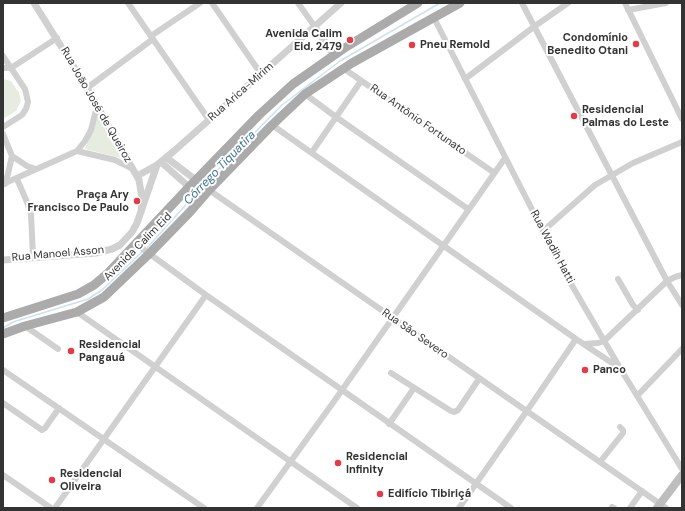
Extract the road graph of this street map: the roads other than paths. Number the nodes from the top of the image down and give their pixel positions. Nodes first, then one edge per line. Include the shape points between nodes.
1 (34, 3) edge
2 (128, 3) edge
3 (200, 3) edge
4 (212, 3) edge
5 (298, 3) edge
6 (341, 3) edge
7 (418, 3) edge
8 (460, 3) edge
9 (522, 3) edge
10 (568, 3) edge
11 (625, 3) edge
12 (666, 3) edge
13 (628, 10) junction
14 (434, 18) junction
15 (535, 26) junction
16 (314, 27) junction
17 (57, 38) junction
18 (152, 38) junction
19 (334, 55) junction
20 (3, 56) edge
21 (3, 68) edge
22 (11, 68) junction
23 (343, 68) junction
24 (261, 74) junction
25 (465, 79) junction
26 (361, 81) junction
27 (87, 88) junction
28 (305, 94) junction
29 (97, 106) junction
30 (336, 117) junction
31 (682, 119) edge
32 (209, 120) junction
33 (272, 125) junction
34 (3, 127) edge
35 (3, 134) edge
36 (682, 142) edge
37 (77, 151) junction
38 (312, 152) junction
39 (12, 156) junction
40 (505, 158) junction
41 (161, 162) junction
42 (36, 169) junction
43 (133, 169) junction
44 (493, 172) junction
45 (612, 175) junction
46 (137, 176) junction
47 (17, 179) junction
48 (4, 184) edge
49 (203, 185) junction
50 (189, 187) junction
51 (468, 209) junction
52 (141, 212) junction
53 (543, 231) junction
54 (136, 244) junction
55 (442, 245) junction
56 (149, 254) junction
57 (33, 257) junction
58 (3, 260) edge
59 (682, 275) edge
60 (618, 279) dead end
61 (667, 281) junction
62 (206, 295) junction
63 (682, 305) edge
64 (638, 310) junction
65 (77, 312) junction
66 (3, 318) edge
67 (392, 318) junction
68 (25, 326) junction
69 (3, 334) edge
70 (576, 339) junction
71 (604, 341) junction
72 (584, 344) junction
73 (58, 349) dead end
74 (682, 349) edge
75 (155, 367) junction
76 (620, 368) junction
77 (4, 372) edge
78 (391, 373) dead end
79 (479, 379) junction
80 (414, 388) junction
81 (341, 390) junction
82 (637, 396) junction
83 (3, 403) edge
84 (59, 408) junction
85 (526, 411) junction
86 (389, 424) junction
87 (620, 427) dead end
88 (104, 439) junction
89 (291, 461) junction
90 (600, 462) junction
91 (682, 469) edge
92 (3, 475) edge
93 (682, 475) edge
94 (476, 483) junction
95 (642, 491) junction
96 (661, 507) edge
97 (51, 508) edge
98 (55, 508) edge
99 (204, 508) edge
100 (257, 508) edge
101 (357, 508) edge
102 (459, 508) edge
103 (511, 508) edge
104 (630, 508) edge

1 - 17 street, Rua João José de Queiroz
2 - 18 street
3 - 18 street
4 - 24 street
5 - 16 street
6 - 16 street, Rua Arica-Mirim
7 - 19 main road, Avenida Calim Eid
8 - 14 main road, Avenida Calim Eid
9 - 15 street
10 - 15 street
11 - 13 street
12 - 13 street
13 - 31 street
14 - 23 main road, Avenida Calim Eid
14 - 25 street, Rua Wadih Hatti
15 - 25 street
15 - 45 street
16 - 19 street
16 - 24 street, Rua Arica-Mirim
17 - 22 street
17 - 27 street, Rua João José de Queiroz
18 - 27 street
18 - 32 street
19 - 49 main road, Avenida Calim Eid via 293,84 273,102
20 - 22 street
21 - 22 street
22 - 34 street via 25,89 28,102 22,114
23 - 26 street, Rua Antônio Fortunato
23 - 28 main road, Avenida Calim Eid
24 - 32 street, Rua Arica-Mirim
25 - 40 street, Rua Wadih Hatti
26 - 30 street
26 - 44 street, Rua Antônio Fortunato
27 - 29 street, Rua João José de Queiroz
28 - 30 street
28 - 33 main road, Avenida Calim Eid
29 - 37 street via 91,130
29 - 43 street, Rua João José de Queiroz
30 - 38 street
30 - 51 street
32 - 41 street, Rua Arica-Mirim
33 - 38 street
33 - 49 main road, Avenida Calim Eid
35 - 39 street
36 - 45 street
37 - 42 street
37 - 43 street via 115,160
38 - 55 street
39 - 42 street
39 - 48 street
40 - 44 street
40 - 53 street, Rua Wadih Hatti
41 - 46 street, Rua Arica-Mirim
41 - 49 street, Rua São Severo
41 - 50 street
41 - 52 street
42 - 47 street
43 - 46 street, Rua João José de Queiroz
44 - 51 street
45 - 53 street via 595,185
45 - 61 street
46 - 52 street, Rua João José de Queiroz via 142,192
47 - 48 street
47 - 57 street via 31,214
49 - 50 main road, Avenida Calim Eid
49 - 56 main road, Avenida Calim Eid via 189,213
49 - 67 street, Rua São Severo
50 - 54 main road, Avenida Calim Eid
51 - 55 street
52 - 57 street, Rua Manoel Asson via 132,232 123,243 112,249 83,254
53 - 71 street, Rua Wadih Hatti
54 - 56 street
54 - 66 main road, Avenida Calim Eid via 108,274 86,290
55 - 67 street
55 - 70 street
56 - 62 street
56 - 65 main road, Avenida Calim Eid via 104,297
57 - 58 street, Rua Manoel Asson
59 - 61 street
60 - 64 street
61 - 63 street
61 - 64 street
62 - 75 street
62 - 81 street
64 - 71 street
65 - 68 main road, Avenida Calim Eid
65 - 75 street
67 - 79 street, Rua São Severo
67 - 81 street
68 - 69 main road, Avenida Calim Eid
68 - 73 street
70 - 72 street
70 - 85 street
71 - 72 street
71 - 76 street, Rua Wadih Hatti
72 - 76 street
74 - 82 street
75 - 88 street
75 - 89 street
76 - 82 street, Rua Wadih Hatti
77 - 84 street
78 - 80 street
79 - 80 street via 454,412
79 - 85 street, Rua São Severo
80 - 86 street
81 - 86 street
81 - 89 street
82 - 91 street, Rua Wadih Hatti
83 - 84 street via 42,430
84 - 88 street
85 - 90 street, Rua São Severo
85 - 94 street
86 - 94 street
87 - 90 street via 623,433
88 - 98 street
88 - 99 street
89 - 100 street
89 - 101 street
90 - 95 street, Rua São Severo
92 - 97 street
93 - 96 main road
94 - 102 street
94 - 103 street
95 - 96 street, Rua São Severo
95 - 104 street

